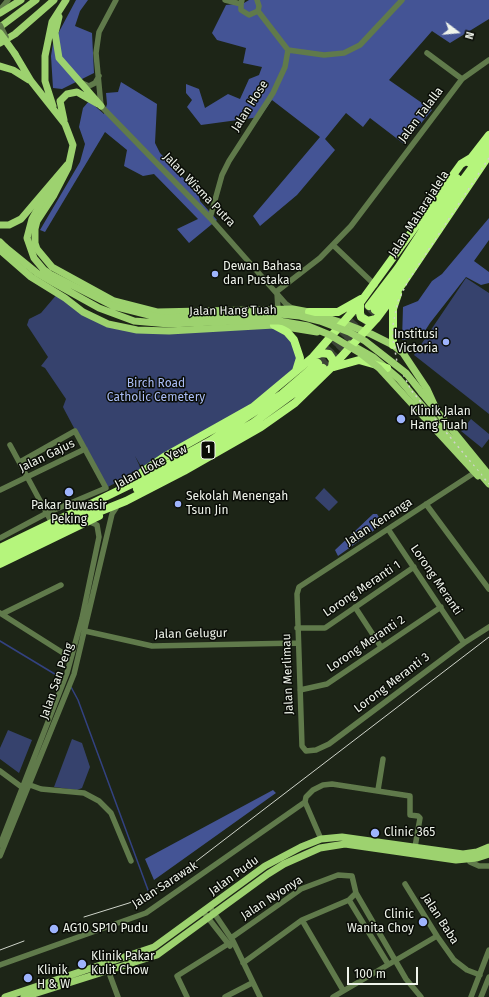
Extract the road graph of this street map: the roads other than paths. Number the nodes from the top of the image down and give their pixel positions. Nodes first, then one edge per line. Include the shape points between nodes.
1 (8, 0) edge
2 (21, 0) edge
3 (36, 0) edge
4 (54, 0) edge
5 (116, 0) edge
6 (225, 0) edge
7 (257, 0) edge
8 (402, 0) edge
9 (242, 2) edge
10 (64, 3) edge
11 (0, 10) edge
12 (258, 11) junction
13 (0, 13) edge
14 (0, 26) edge
15 (0, 33) edge
16 (0, 43) edge
17 (9, 44) junction
18 (288, 50) junction
19 (427, 53) dead end
20 (489, 60) edge
21 (0, 66) edge
22 (99, 76) junction
23 (462, 79) junction
24 (31, 81) junction
25 (82, 83) junction
26 (101, 106) junction
27 (55, 111) junction
28 (65, 124) junction
29 (489, 135) edge
30 (489, 145) edge
31 (489, 155) edge
32 (471, 158) junction
33 (71, 160) junction
34 (65, 174) junction
35 (210, 218) junction
36 (0, 225) edge
37 (333, 245) junction
38 (2, 246) edge
39 (73, 279) junction
40 (404, 283) junction
41 (375, 285) junction
42 (277, 292) junction
43 (65, 298) junction
44 (369, 307) junction
45 (278, 309) junction
46 (293, 309) junction
47 (309, 312) junction
48 (343, 323) junction
49 (274, 325) junction
50 (365, 332) junction
51 (331, 338) junction
52 (353, 345) junction
53 (393, 345) junction
54 (378, 361) junction
55 (318, 362) junction
56 (332, 367) junction
57 (387, 368) junction
58 (296, 372) junction
59 (438, 413) junction
60 (10, 445) dead end
61 (85, 449) junction
62 (464, 450) junction
63 (20, 462) junction
64 (477, 470) junction
65 (489, 475) edge
66 (28, 477) junction
67 (134, 483) junction
68 (489, 484) edge
69 (489, 489) edge
70 (0, 490) edge
71 (126, 501) junction
72 (426, 504) junction
73 (116, 508) junction
74 (47, 513) junction
75 (85, 519) junction
76 (52, 523) junction
77 (388, 529) junction
78 (0, 538) edge
79 (99, 538) junction
80 (106, 538) junction
81 (0, 548) edge
82 (0, 556) edge
83 (0, 564) edge
84 (414, 567) junction
85 (59, 586) dead end
86 (489, 589) edge
87 (297, 594) joint
88 (355, 607) junction
89 (441, 607) junction
90 (1, 613) edge
91 (82, 618) junction
92 (489, 627) edge
93 (297, 628) junction
94 (85, 631) junction
95 (76, 639) junction
96 (298, 643) junction
97 (464, 643) junction
98 (381, 647) junction
99 (71, 658) junction
100 (69, 678) junction
101 (66, 687) junction
102 (300, 690) junction
103 (306, 751) joint
104 (382, 759) dead end
105 (0, 771) edge
106 (30, 785) junction
107 (23, 788) junction
108 (378, 790) junction
109 (305, 802) junction
110 (320, 840) junction
111 (0, 845) edge
112 (415, 847) junction
113 (489, 847) edge
114 (0, 856) edge
115 (488, 856) edge
116 (456, 860) junction
117 (131, 861) dead end
118 (470, 862) junction
119 (489, 866) edge
120 (246, 880) junction
121 (405, 884) dead end
122 (356, 893) junction
123 (349, 900) junction
124 (213, 912) junction
125 (207, 916) junction
126 (302, 920) junction
127 (437, 936) junction
128 (232, 938) junction
129 (160, 943) junction
130 (228, 944) junction
131 (235, 948) junction
132 (489, 950) edge
133 (396, 960) junction
134 (243, 963) junction
135 (388, 964) junction
136 (0, 965) edge
137 (108, 970) junction
138 (480, 975) junction
139 (489, 977) edge
140 (252, 983) junction
141 (343, 990) junction
142 (39, 995) edge
143 (5, 997) edge
144 (24, 997) edge
145 (118, 997) edge
146 (187, 997) edge
147 (225, 997) edge
148 (260, 997) edge
149 (333, 997) edge
150 (421, 997) edge
151 (471, 997) edge
152 (481, 997) edge

1 - 11 street
2 - 13 main road
3 - 14 main road
4 - 16 main road via 15,34
5 - 22 street via 99,32 96,53
6 - 9 street
7 - 12 street
8 - 18 street via 360,46 344,53 324,55
9 - 12 street via 241,10 246,14 252,15
10 - 25 main road via 55,33 57,50 60,58
10 - 27 main road via 52,22 46,41 45,81
12 - 18 street
14 - 17 street, bridge
15 - 17 main road, bridge
17 - 24 main road, bridge
18 - 35 street, Jalan Hose via 285,67 273,93 222,175
19 - 23 street
20 - 23 street, Jalan Talalla
21 - 24 main road via 13,70
22 - 25 street via 95,83 89,86
22 - 26 street
23 - 37 street, Jalan Talalla via 364,211
24 - 27 main road
25 - 26 main road
26 - 28 main road via 77,92 67,94 61,98 60,104
26 - 35 street, Jalan Wisma Putra
27 - 28 main road
28 - 33 main road via 74,145
29 - 32 highway, Jalan Maharajalela
30 - 44 highway, Jalan Maharajalela via 460,184 405,269
31 - 40 highway
32 - 41 highway via 460,164
32 - 44 highway, Jalan Maharajalela
33 - 34 main road
33 - 36 main road via 21,219 9,225
34 - 39 main road, Jalan Hang Tuah via 37,221 34,243 44,260
34 - 59 main road, Jalan Hang Tuah, bridge via 41,203 27,234 28,245 34,258 50,274 113,306 161,318 279,314 320,321 349,332 382,353 406,373
35 - 42 street, Jalan Wisma Putra
37 - 41 street
37 - 42 street, Jalan Talalla
38 - 43 main road, Jalan Hang Tuah via 31,277
38 - 69 main road, Jalan Hang Tuah, bridge via 54,283 99,308 134,322 168,324 279,320 308,326 330,335 379,368
39 - 43 main road via 74,288
39 - 45 main road, Jalan Hang Tuah via 114,301 157,312
40 - 44 highway
40 - 53 highway via 393,308
41 - 44 highway
42 - 45 street
42 - 46 street, Jalan Wisma Putra
43 - 49 main road, Jalan Hang Tuah via 83,312 108,324 132,329 169,332
44 - 47 highway via 338,312
44 - 48 highway
44 - 50 highway
45 - 46 main road, Jalan Hang Tuah
46 - 47 main road, Jalan Hang Tuah
47 - 48 main road, Jalan Hang Tuah
48 - 50 main road, Jalan Hang Tuah
48 - 51 highway
49 - 51 main road, Jalan Hang Tuah via 309,330
49 - 58 highway via 287,332 294,340 300,358
50 - 52 highway
50 - 53 main road, Jalan Hang Tuah
51 - 52 main road, Jalan Hang Tuah
51 - 55 highway
52 - 54 main road, Jalan Hang Tuah
52 - 56 highway
53 - 54 main road via 376,343 373,346 372,354
53 - 59 main road, Jalan Hang Tuah via 412,364 428,389
54 - 57 main road, Jalan Hang Tuah
55 - 56 highway via 322,353 330,354 333,360
55 - 58 highway
55 - 67 highway, Jalan Loke Yew / 1 via 282,394 252,415
55 - 75 highway, Jalan Loke Yew / 1 via 301,388 253,423
56 - 57 highway via 359,360
56 - 71 highway via 278,416 198,464
57 - 62 main road, Jalan Hang Tuah
58 - 67 highway via 254,407 164,456 142,472
59 - 62 main road, Jalan Hang Tuah
60 - 63 street
61 - 63 street via 75,431
61 - 66 street, Jalan Gajus
61 - 74 street, Jalan Gajus via 106,488
62 - 64 main road, Jalan Hang Tuah
62 - 65 main road, Jalan Hang Tuah
63 - 66 street
64 - 68 main road, Jalan Hang Tuah
64 - 72 street, Jalan Kenanga
66 - 70 street, Jalan Gajus
66 - 74 street
67 - 76 highway, Jalan Loke Yew / 1
71 - 73 highway
71 - 75 highway
72 - 77 street, Jalan Kenanga
72 - 86 street
73 - 75 highway
73 - 80 street, Jalan San Peng
74 - 76 street
74 - 78 street
75 - 79 street via 96,526
75 - 82 highway, Jalan Loke Yew / 1
75 - 83 highway
76 - 81 highway, Jalan Loke Yew / 1
77 - 84 street, Lorong Meranti
77 - 87 street, Jalan Kenanga via 299,587
79 - 80 street via 103,531
79 - 91 street, Jalan San Peng
80 - 94 street, Jalan San Peng
84 - 88 street, Lorong Meranti 1
84 - 89 street, Lorong Meranti
85 - 90 street
87 - 93 street, Jalan Merlimau
88 - 93 street, Lorong Meranti 1 via 325,628
88 - 98 street
89 - 97 street, Lorong Meranti
89 - 98 street, Lorong Meranti 2
90 - 99 street
91 - 94 street
91 - 95 street, Jalan San Peng
92 - 97 street, Lorong Meranti 3
93 - 96 street, Jalan Merlimau
94 - 95 street
94 - 96 street, Jalan Gelugur via 152,646
94 - 100 street, Jalan San Peng
95 - 99 street, Jalan San Peng
96 - 102 street, Jalan Merlimau
97 - 103 street, Lorong Meranti 3 via 329,744
98 - 102 street, Lorong Meranti 2 via 327,684
99 - 100 street, Jalan San Peng
100 - 101 street, Jalan San Peng
101 - 106 street, Jalan San Peng
101 - 107 street, Jalan San Peng
102 - 103 street, Jalan Merlimau via 302,746
104 - 108 street
105 - 107 street
106 - 114 street, Jalan San Peng
106 - 117 street via 41,789 84,794 98,801 111,814
107 - 111 street, Jalan San Peng
108 - 109 street, Jalan Sarawak via 322,785 309,793
108 - 112 street, Jalan Sarawak via 410,796 410,815 420,818
109 - 110 street
109 - 136 street, Jalan Sarawak via 142,915
110 - 112 main road, Jalan Pudu via 342,837
110 - 120 main road, Jalan Pudu via 280,857
112 - 113 main road, Jalan Pudu via 463,854
115 - 116 main road, Jalan Pudu
115 - 118 main road
116 - 118 main road
116 - 124 main road, Jalan Pudu via 345,844 328,846 284,864
118 - 119 street via 479,866
120 - 124 main road
120 - 129 main road, Jalan Pudu
121 - 127 street, Jalan Baba
122 - 123 street
122 - 128 street, Jalan Nyonya via 352,876 338,875 301,889
122 - 133 street, Jalan Nyonya
123 - 126 street
123 - 135 street
124 - 125 main road, Jalan Pudu
124 - 128 street
125 - 129 main road via 166,942
125 - 130 street
125 - 137 main road, Jalan Pudu via 158,954
126 - 134 street
126 - 141 street
127 - 133 street
127 - 138 street, Jalan Baba via 458,964
128 - 131 street
129 - 143 main road, Jalan Pudu via 148,950
130 - 131 street
130 - 146 street via 177,976
131 - 134 street
132 - 138 street
133 - 135 street
133 - 150 street, Jalan Nyonya via 406,979
134 - 140 street
135 - 141 street
137 - 142 main road, Jalan Pudu
137 - 145 street
138 - 151 street
139 - 152 street
140 - 147 street
140 - 148 street
141 - 149 street
142 - 144 main road, Jalan Pudu

